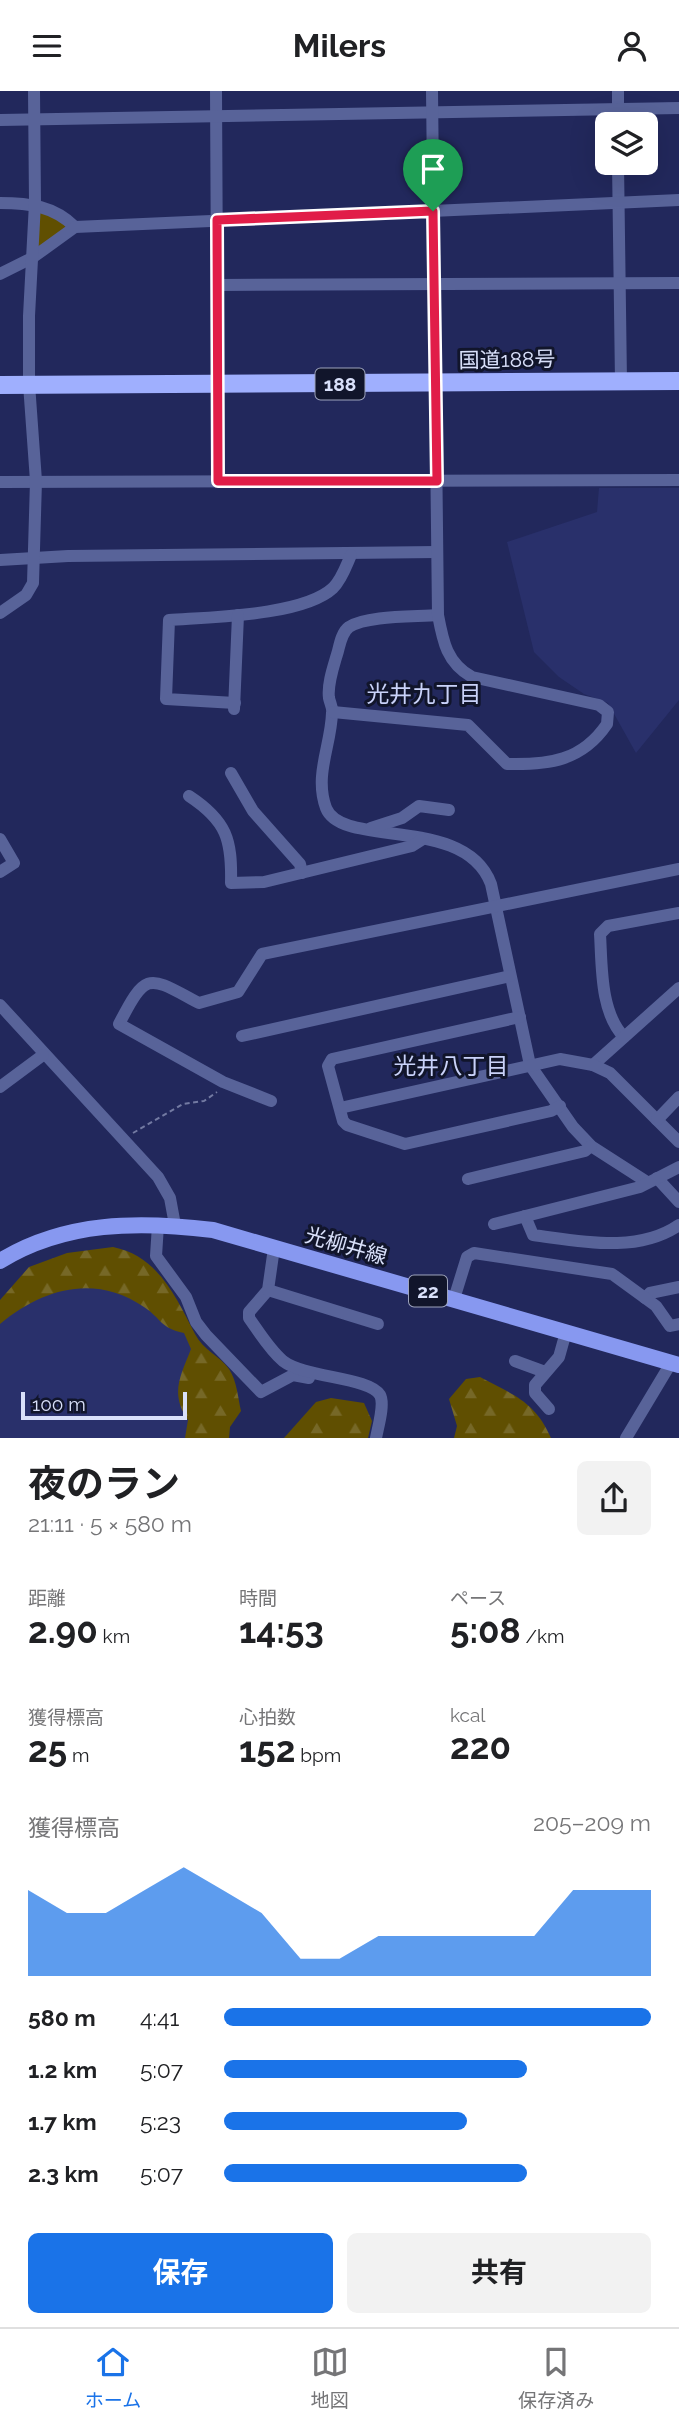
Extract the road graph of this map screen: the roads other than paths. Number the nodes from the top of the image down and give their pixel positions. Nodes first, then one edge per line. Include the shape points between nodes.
1 (34, 91) edge
2 (216, 91) edge
3 (432, 91) edge
4 (618, 91) edge
5 (679, 108) edge
6 (618, 109) junction
7 (432, 113) junction
8 (216, 116) junction
9 (35, 119) junction
10 (0, 120) edge
11 (618, 175) edge
12 (679, 200) edge
13 (0, 203) edge
14 (34, 203) junction
15 (619, 204) junction
16 (433, 211) junction
17 (217, 220) junction
18 (75, 227) junction
19 (32, 258) junction
20 (0, 274) edge
21 (620, 283) junction
22 (679, 283) edge
23 (217, 285) junction
24 (434, 285) junction
25 (679, 381) edge
26 (621, 382) junction
27 (29, 384) junction
28 (218, 384) junction
29 (436, 384) junction
30 (0, 385) edge
31 (679, 480) edge
32 (36, 481) junction
33 (218, 481) junction
34 (437, 481) junction
35 (0, 482) edge
36 (437, 552) junction
37 (351, 555) junction
38 (34, 559) junction
39 (0, 560) edge
40 (0, 613) edge
41 (237, 615) junction
42 (438, 615) junction
43 (333, 712) junction
44 (231, 773) dead end
45 (189, 796) dead end
46 (449, 810) dead end
47 (370, 829) junction
48 (0, 839) edge
49 (424, 839) junction
50 (679, 869) edge
51 (0, 872) edge
52 (302, 873) junction
53 (495, 906) junction
54 (679, 913) edge
55 (510, 975) junction
56 (678, 992) edge
57 (0, 1005) edge
58 (520, 1017) junction
59 (242, 1036) dead end
60 (624, 1037) junction
61 (43, 1055) junction
62 (530, 1065) junction
63 (593, 1065) junction
64 (0, 1087) edge
65 (679, 1097) edge
66 (271, 1101) dead end
67 (560, 1106) junction
68 (340, 1108) junction
69 (657, 1120) junction
70 (679, 1142) edge
71 (591, 1146) junction
72 (679, 1167) edge
73 (468, 1179) dead end
74 (652, 1180) junction
75 (679, 1202) edge
76 (525, 1216) junction
77 (494, 1224) dead end
78 (158, 1225) junction
79 (175, 1225) junction
80 (679, 1225) edge
81 (274, 1248) junction
82 (0, 1261) edge
83 (679, 1287) edge
84 (268, 1290) junction
85 (645, 1298) junction
86 (454, 1299) junction
87 (379, 1324) dead end
88 (679, 1324) edge
89 (566, 1332) junction
90 (515, 1361) dead end
91 (675, 1364) edge
92 (545, 1372) junction
93 (318, 1376) junction
94 (549, 1409) dead end
95 (376, 1438) edge
96 (626, 1438) edge

1 - 9 street
2 - 8 street
3 - 7 street
4 - 6 street
5 - 6 street
6 - 7 street
7 - 8 street
7 - 16 street
8 - 9 street
8 - 17 street
9 - 10 street
9 - 14 street
11 - 15 street
12 - 15 street
13 - 14 street
14 - 18 street
14 - 19 street
15 - 16 street
15 - 21 street
16 - 17 street
16 - 24 street
17 - 18 street
17 - 23 street
18 - 19 street
19 - 20 street
19 - 27 street
21 - 22 street
21 - 24 street
21 - 26 street
23 - 24 street
23 - 28 street
24 - 29 street
25 - 26 highway, 国道188号 / 188
26 - 29 highway, 国道188号 / 188
27 - 28 highway, 国道188号 / 188
27 - 30 highway, 国道188号 / 188
27 - 32 street
28 - 29 highway, 国道188号 / 188
28 - 33 street
29 - 34 street
31 - 34 street
32 - 33 street
32 - 35 street
32 - 38 street
33 - 34 street
34 - 36 street
36 - 37 street
36 - 42 street
37 - 38 street
37 - 41 street via 332,589 282,608
38 - 39 street
38 - 40 street via 33,583 26,595
41 - 41 street via 169,620 166,699 234,706
42 - 43 street via 360,622 346,629 328,697
42 - 43 street via 443,644 458,669 472,677 599,705 608,712 599,736 567,760 507,764 467,725
43 - 47 street via 321,776 326,808 343,825
44 - 52 street via 253,811 300,864
45 - 52 street via 209,809 232,845 231,883 264,882
46 - 47 street via 419,806 402,818
47 - 49 street
48 - 51 street via 14,863
49 - 52 street via 412,846
49 - 53 street via 477,858 486,870
50 - 53 street
53 - 55 street
53 - 66 street via 262,954 239,992 199,1003 159,981 137,989 119,1024 223,1082
54 - 60 street via 608,926 600,935 605,991
55 - 58 street
55 - 59 street
56 - 60 street
57 - 61 street
58 - 62 street
58 - 68 street via 332,1059 328,1066
60 - 63 street
61 - 64 street
61 - 79 street via 158,1177 170,1198
62 - 63 street via 560,1059
62 - 67 street
62 - 68 street
63 - 69 street via 610,1073
65 - 69 street
67 - 68 street via 405,1144 347,1125
67 - 71 street
69 - 70 street
71 - 73 street
71 - 74 street
72 - 74 street
74 - 75 street
74 - 76 street
76 - 77 street
76 - 80 street via 533,1235 606,1244 668,1233
78 - 79 main road, 光柳井線 / 22
78 - 82 main road, 光柳井線 / 22 via 69,1232 32,1243
78 - 93 street via 156,1256 186,1297 196,1322 261,1392 293,1375
79 - 81 main road, 光柳井線 / 22 via 213,1230
81 - 84 street
81 - 86 main road, 光柳井線 / 22
83 - 85 street
84 - 87 street
84 - 93 street via 249,1318 284,1361
85 - 86 street via 612,1274 474,1253 467,1257
85 - 88 street via 670,1326
86 - 89 main road, 光柳井線 / 22
89 - 91 main road, 光柳井線 / 22
89 - 92 street via 559,1357
90 - 92 street
91 - 96 street
92 - 94 street via 535,1393
93 - 95 street via 371,1387 378,1393 382,1399

